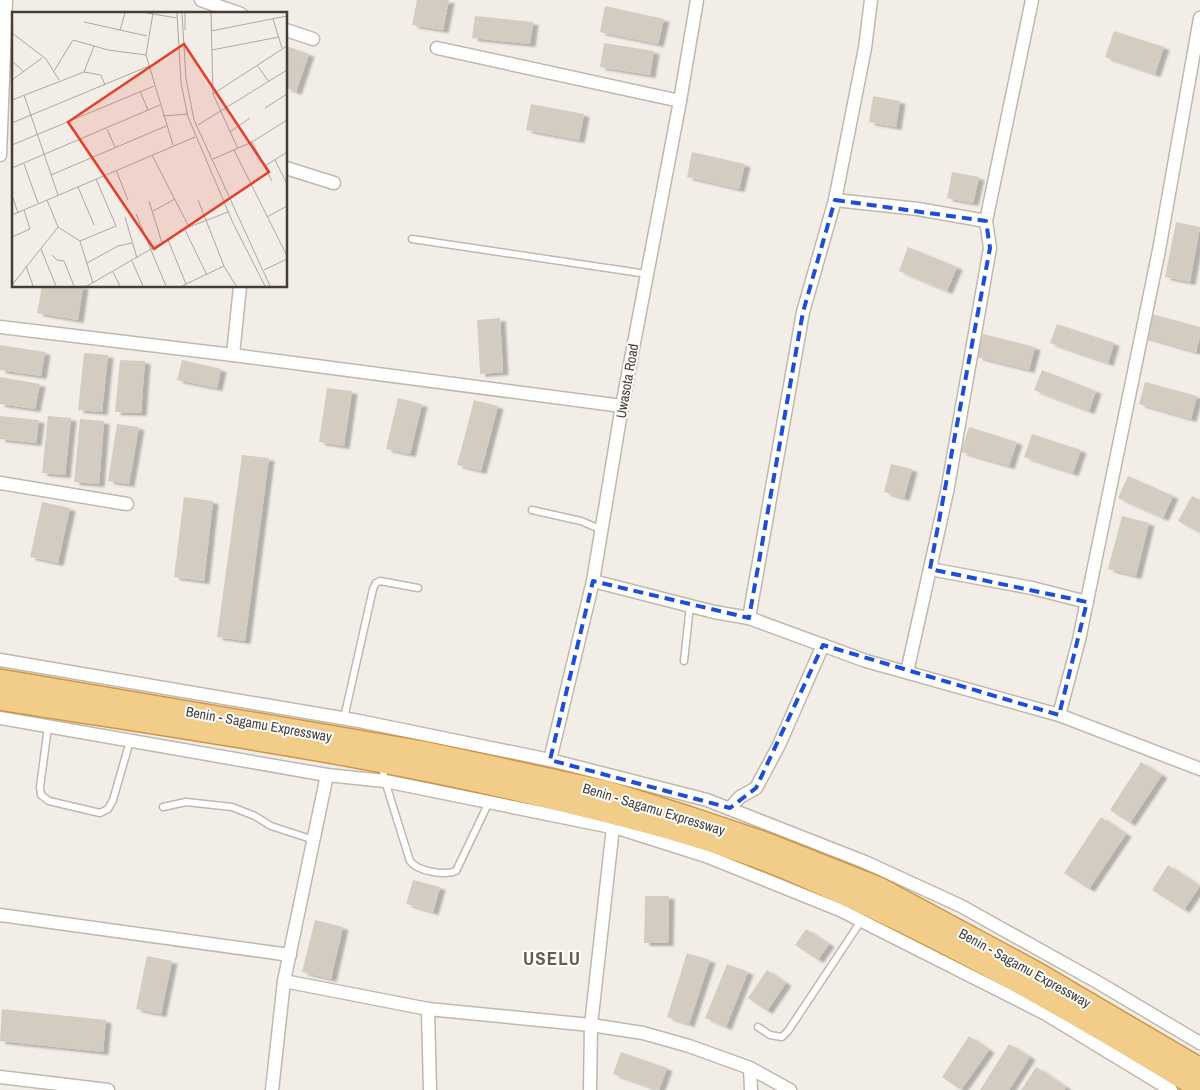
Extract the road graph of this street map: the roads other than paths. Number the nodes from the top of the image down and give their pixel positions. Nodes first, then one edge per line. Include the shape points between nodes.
1 (6, 0) edge
2 (201, 0) edge
3 (697, 0) edge
4 (871, 0) edge
5 (1032, 0) edge
6 (235, 12) edge
7 (1200, 18) edge
8 (288, 31) edge
9 (313, 39) dead end
10 (437, 48) dead end
11 (9, 81) edge
12 (680, 101) junction
13 (1, 133) edge
14 (0, 155) edge
15 (288, 169) edge
16 (334, 183) dead end
17 (836, 200) junction
18 (986, 221) junction
19 (412, 238) dead end
20 (647, 274) junction
21 (240, 288) edge
22 (0, 327) edge
23 (233, 355) junction
24 (622, 406) junction
25 (0, 483) edge
26 (127, 504) dead end
27 (532, 510) dead end
28 (602, 530) junction
29 (930, 569) junction
30 (593, 581) junction
31 (418, 588) dead end
32 (1087, 602) junction
33 (690, 606) junction
34 (749, 618) junction
35 (823, 645) junction
36 (0, 660) edge
37 (684, 661) dead end
38 (907, 672) junction
39 (0, 680) edge
40 (0, 699) edge
41 (1059, 715) junction
42 (0, 718) edge
43 (344, 718) junction
44 (48, 727) junction
45 (130, 741) junction
46 (550, 760) junction
47 (1200, 769) edge
48 (383, 772) junction
49 (328, 775) junction
50 (489, 802) junction
51 (163, 806) dead end
52 (730, 808) junction
53 (613, 827) junction
54 (314, 840) junction
55 (0, 915) edge
56 (861, 921) junction
57 (290, 956) junction
58 (284, 981) junction
59 (428, 1009) junction
60 (591, 1025) junction
61 (758, 1027) dead end
62 (1200, 1043) edge
63 (750, 1068) junction
64 (1200, 1069) edge
65 (0, 1077) edge
66 (58, 1088) edge
67 (1200, 1088) edge
68 (108, 1090) edge
69 (272, 1090) edge
70 (430, 1090) edge
71 (590, 1090) edge
72 (751, 1090) edge
73 (790, 1090) edge
74 (1171, 1090) edge

1 - 11 street
2 - 6 street
3 - 12 street, Uwasota Road
4 - 17 street
5 - 18 street
7 - 32 street via 1159,250
8 - 9 street
10 - 12 street
11 - 13 street
12 - 20 street, Uwasota Road
13 - 14 street
15 - 16 street
17 - 18 street
17 - 34 street via 803,312
18 - 29 street via 990,248 947,492
19 - 20 lane
20 - 24 street, Uwasota Road
21 - 23 street
22 - 23 street
23 - 24 street
24 - 28 street, Uwasota Road
25 - 26 street
27 - 28 lane via 581,521
28 - 30 street, Uwasota Road
29 - 32 street
29 - 38 street
30 - 33 street
30 - 46 street, Uwasota Road
31 - 43 lane via 376,583
32 - 41 street
33 - 34 street
33 - 37 lane
34 - 35 street
35 - 38 street
35 - 52 street via 779,745 756,788 740,797
36 - 43 street
38 - 41 street
39 - 64 highway, Benin - Sagamu Expressway via 423,752 608,792 679,814 879,888 1037,973
40 - 48 highway
41 - 47 street
42 - 44 street
43 - 46 street
44 - 45 street
44 - 45 lane via 40,787 42,795 49,801 100,813 108,809 113,800
45 - 49 street
46 - 52 street
48 - 49 street
48 - 50 street
48 - 50 lane via 410,861 417,868 449,874 456,871
48 - 67 highway via 502,786 666,828 741,851 804,876 965,953
49 - 54 street
50 - 53 street
51 - 54 lane via 186,802 232,806 271,826
52 - 62 street via 866,862 961,906
53 - 56 street via 706,856
53 - 60 street
54 - 57 street
55 - 57 street
56 - 61 lane via 788,1031 782,1037 770,1035
56 - 74 street via 1046,1014
57 - 58 street
58 - 59 street
58 - 69 street
59 - 60 street
59 - 70 street
60 - 63 street via 643,1033
60 - 71 street
63 - 72 street
63 - 73 street
65 - 66 street
66 - 68 street

